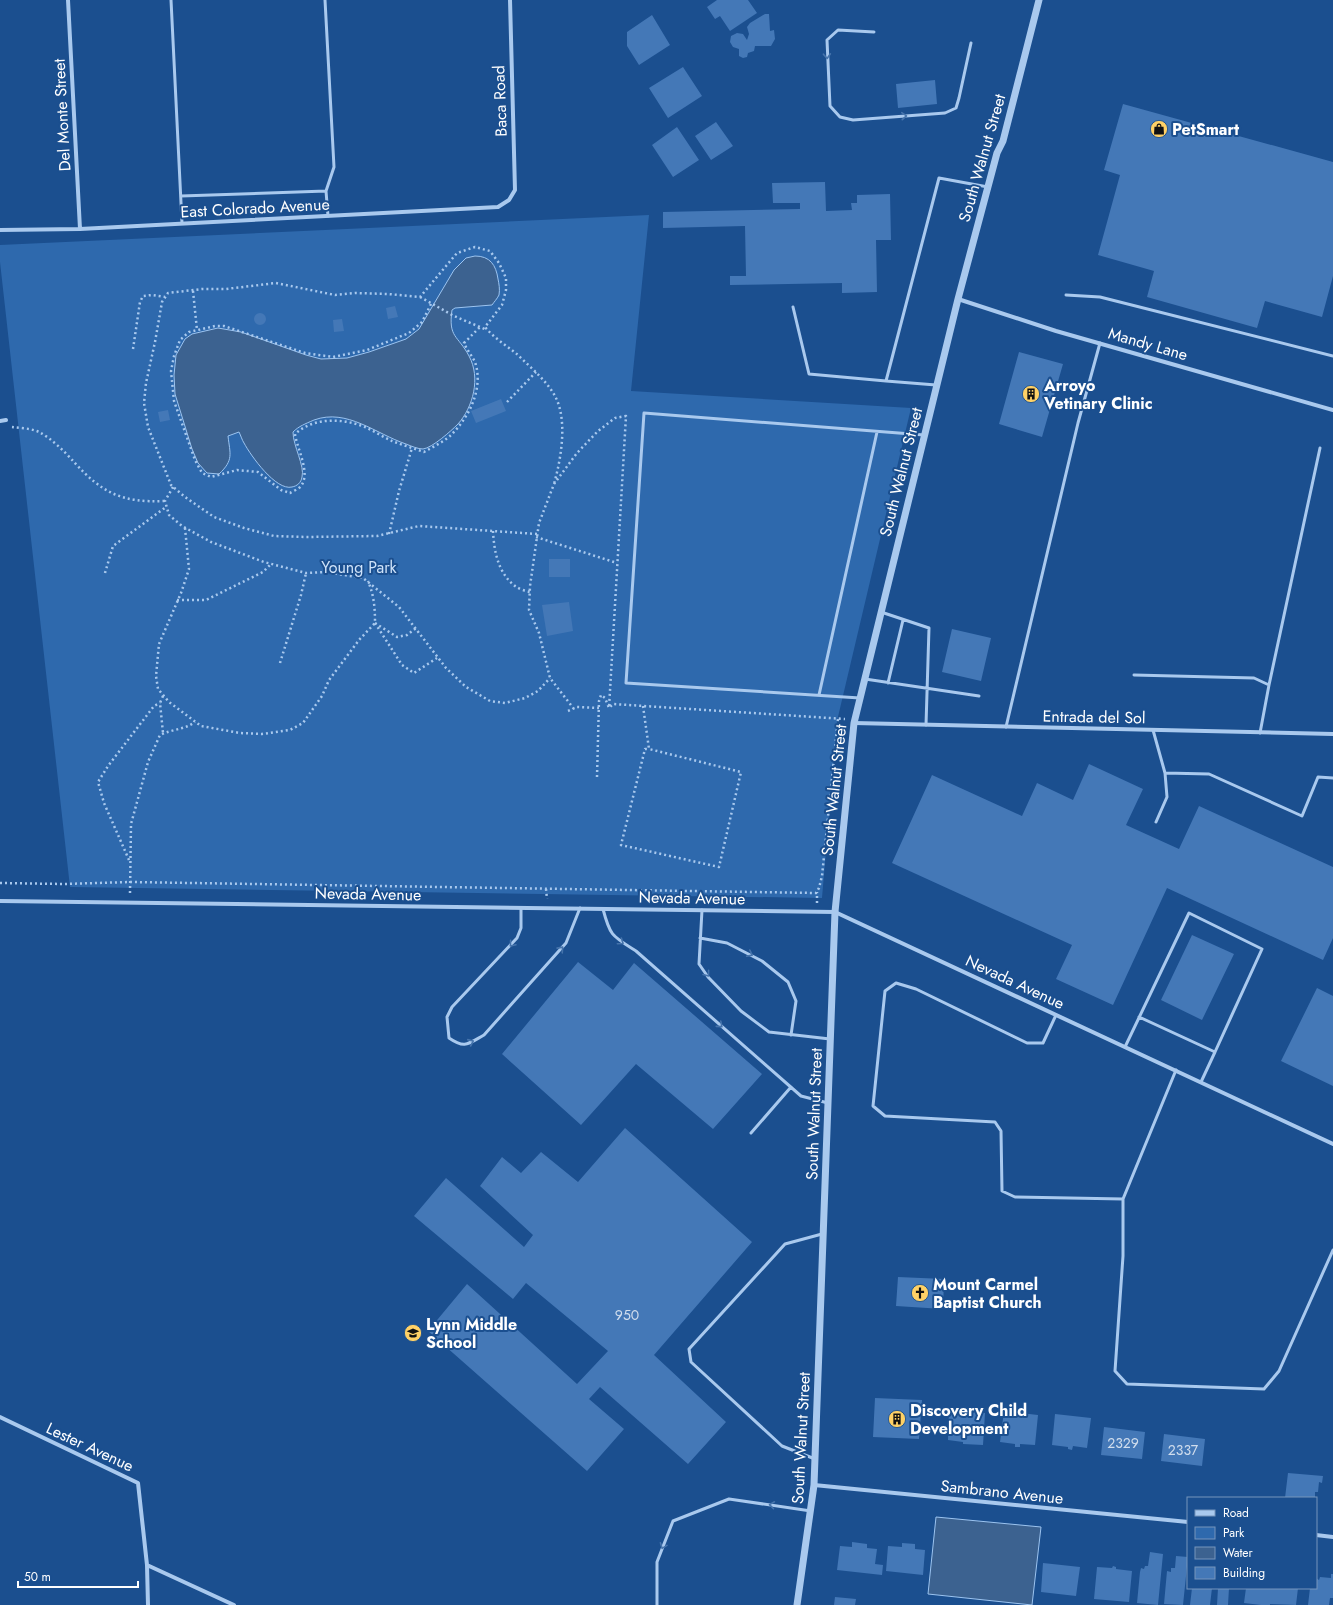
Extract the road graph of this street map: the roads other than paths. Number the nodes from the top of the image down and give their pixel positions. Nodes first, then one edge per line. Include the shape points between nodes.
1 (68, 0) edge
2 (171, 0) edge
3 (325, 0) edge
4 (510, 0) edge
5 (1039, 0) edge
6 (874, 32) dead end
7 (971, 43) dead end
8 (988, 187) junction
9 (326, 191) junction
10 (181, 196) junction
11 (508, 200) joint
12 (328, 216) junction
13 (182, 224) junction
14 (80, 229) junction
15 (0, 230) edge
16 (1066, 295) dead end
17 (958, 299) junction
18 (793, 307) dead end
19 (1100, 343) junction
20 (1333, 356) edge
21 (886, 380) junction
22 (937, 385) junction
23 (1333, 410) edge
24 (6, 420) road end
25 (0, 421) edge
26 (877, 432) junction
27 (924, 435) junction
28 (1320, 448) dead end
29 (881, 612) junction
30 (903, 620) junction
31 (1134, 675) dead end
32 (865, 679) junction
33 (888, 683) junction
34 (1269, 685) junction
35 (927, 689) junction
36 (818, 695) junction
37 (979, 696) dead end
38 (861, 698) junction
39 (855, 721) junction
40 (926, 725) junction
41 (1006, 727) junction
42 (1153, 730) junction
43 (1260, 733) junction
44 (1333, 734) edge
45 (1165, 773) junction
46 (1333, 778) edge
47 (1156, 822) dead end
48 (0, 901) edge
49 (521, 908) junction
50 (580, 908) junction
51 (603, 909) junction
52 (702, 910) junction
53 (836, 912) junction
54 (700, 938) junction
55 (1056, 1014) junction
56 (1140, 1017) junction
57 (791, 1035) junction
58 (831, 1039) junction
59 (1125, 1047) junction
60 (1215, 1052) junction
61 (1176, 1070) junction
62 (1201, 1082) junction
63 (791, 1087) junction
64 (828, 1103) junction
65 (751, 1133) dead end
66 (1333, 1144) edge
67 (1122, 1199) junction
68 (824, 1233) junction
69 (1333, 1250) edge
70 (0, 1417) edge
71 (816, 1459) junction
72 (814, 1485) junction
73 (811, 1511) junction
74 (1187, 1522) edge
75 (1317, 1535) edge
76 (1333, 1537) edge
77 (147, 1565) junction
78 (148, 1605) edge
79 (234, 1605) edge
80 (657, 1605) edge
81 (797, 1605) edge

1 - 14 street, Del Monte Street
2 - 10 lane
3 - 9 lane via 334,167
4 - 11 street, Baca Road via 515,190
5 - 8 street, South Walnut Street via 1004,140 997,153
6 -> 7 lane via 838,30 827,40 830,106 840,117 853,120 945,113 956,108
8 - 17 street, South Walnut Street
8 - 21 lane via 939,178
9 - 10 lane
9 - 12 lane
10 - 13 lane
11 - 12 street, East Colorado Avenue via 498,207
12 - 13 street, East Colorado Avenue
13 - 14 street, East Colorado Avenue
14 - 15 street, East Colorado Avenue
16 - 20 lane via 1100,297
17 - 19 street, Mandy Lane
17 - 22 street, South Walnut Street
18 - 21 lane via 809,374
19 - 23 street, Mandy Lane
19 - 41 lane via 1078,423
21 - 22 lane
22 - 27 street, South Walnut Street
24 - 25 street
26 - 27 lane
26 - 36 lane
26 - 36 lane via 644,413 626,683
27 - 29 street, South Walnut Street
28 - 34 lane
29 - 30 lane
29 - 32 street, South Walnut Street
30 - 33 lane
30 - 35 lane via 929,628
31 - 34 lane via 1254,678
32 - 33 lane
32 - 38 street, South Walnut Street
33 - 35 lane
34 - 43 lane
35 - 37 lane
35 - 40 lane
36 - 38 lane
38 - 39 street, South Walnut Street
39 - 40 street, Entrada del Sol
39 - 53 street, South Walnut Street
40 - 41 street, Entrada del Sol
41 - 42 street, Entrada del Sol
42 - 43 street, Entrada del Sol
42 - 45 lane
43 - 44 street, Entrada del Sol
45 - 46 lane via 1209,774 1302,816 1318,777
45 - 47 lane via 1167,797
48 - 49 street, Nevada Avenue
49 - 50 street, Nevada Avenue
49 -> 50 lane via 521,928 517,938 452,1008 447,1017 449,1038 459,1045 468,1044 484,1035 566,943
50 - 51 street, Nevada Avenue
51 - 52 street, Nevada Avenue
51 -> 63 lane via 608,930 617,939 636,951
52 - 53 street, Nevada Avenue
52 - 54 lane
53 - 55 street, Nevada Avenue
53 - 58 street, South Walnut Street
54 -> 57 lane via 699,964 708,977 740,1011 769,1032
54 -> 57 lane via 727,943 762,961 788,982 796,1001
55 - 59 street, Nevada Avenue
55 - 67 lane via 1043,1043 1027,1043 916,989 896,982 885,991 873,1106 885,1116 995,1122 1001,1131 1002,1191 1015,1197
56 - 59 lane
56 - 60 lane
56 - 60 lane via 1189,913 1262,949
57 - 58 lane
58 - 64 street, South Walnut Street
59 - 61 street, Nevada Avenue
60 - 62 lane
61 - 62 street, Nevada Avenue
61 - 67 lane
62 - 66 street, Nevada Avenue
63 - 64 lane via 801,1096
63 - 65 lane
64 - 68 street, South Walnut Street
67 - 69 lane via 1123,1256 1115,1371 1127,1384 1264,1389 1279,1371
68 - 71 street, South Walnut Street
68 - 71 lane via 785,1244 689,1349 691,1362 782,1446
70 - 77 street, Lester Avenue via 138,1483
71 - 72 street, South Walnut Street
72 - 73 street, South Walnut Street
72 - 74 street, Sambrano Avenue
73 -> 80 lane via 729,1499 673,1522 657,1562
73 - 81 street, South Walnut Street
75 - 76 street
77 - 78 street
77 - 79 street

